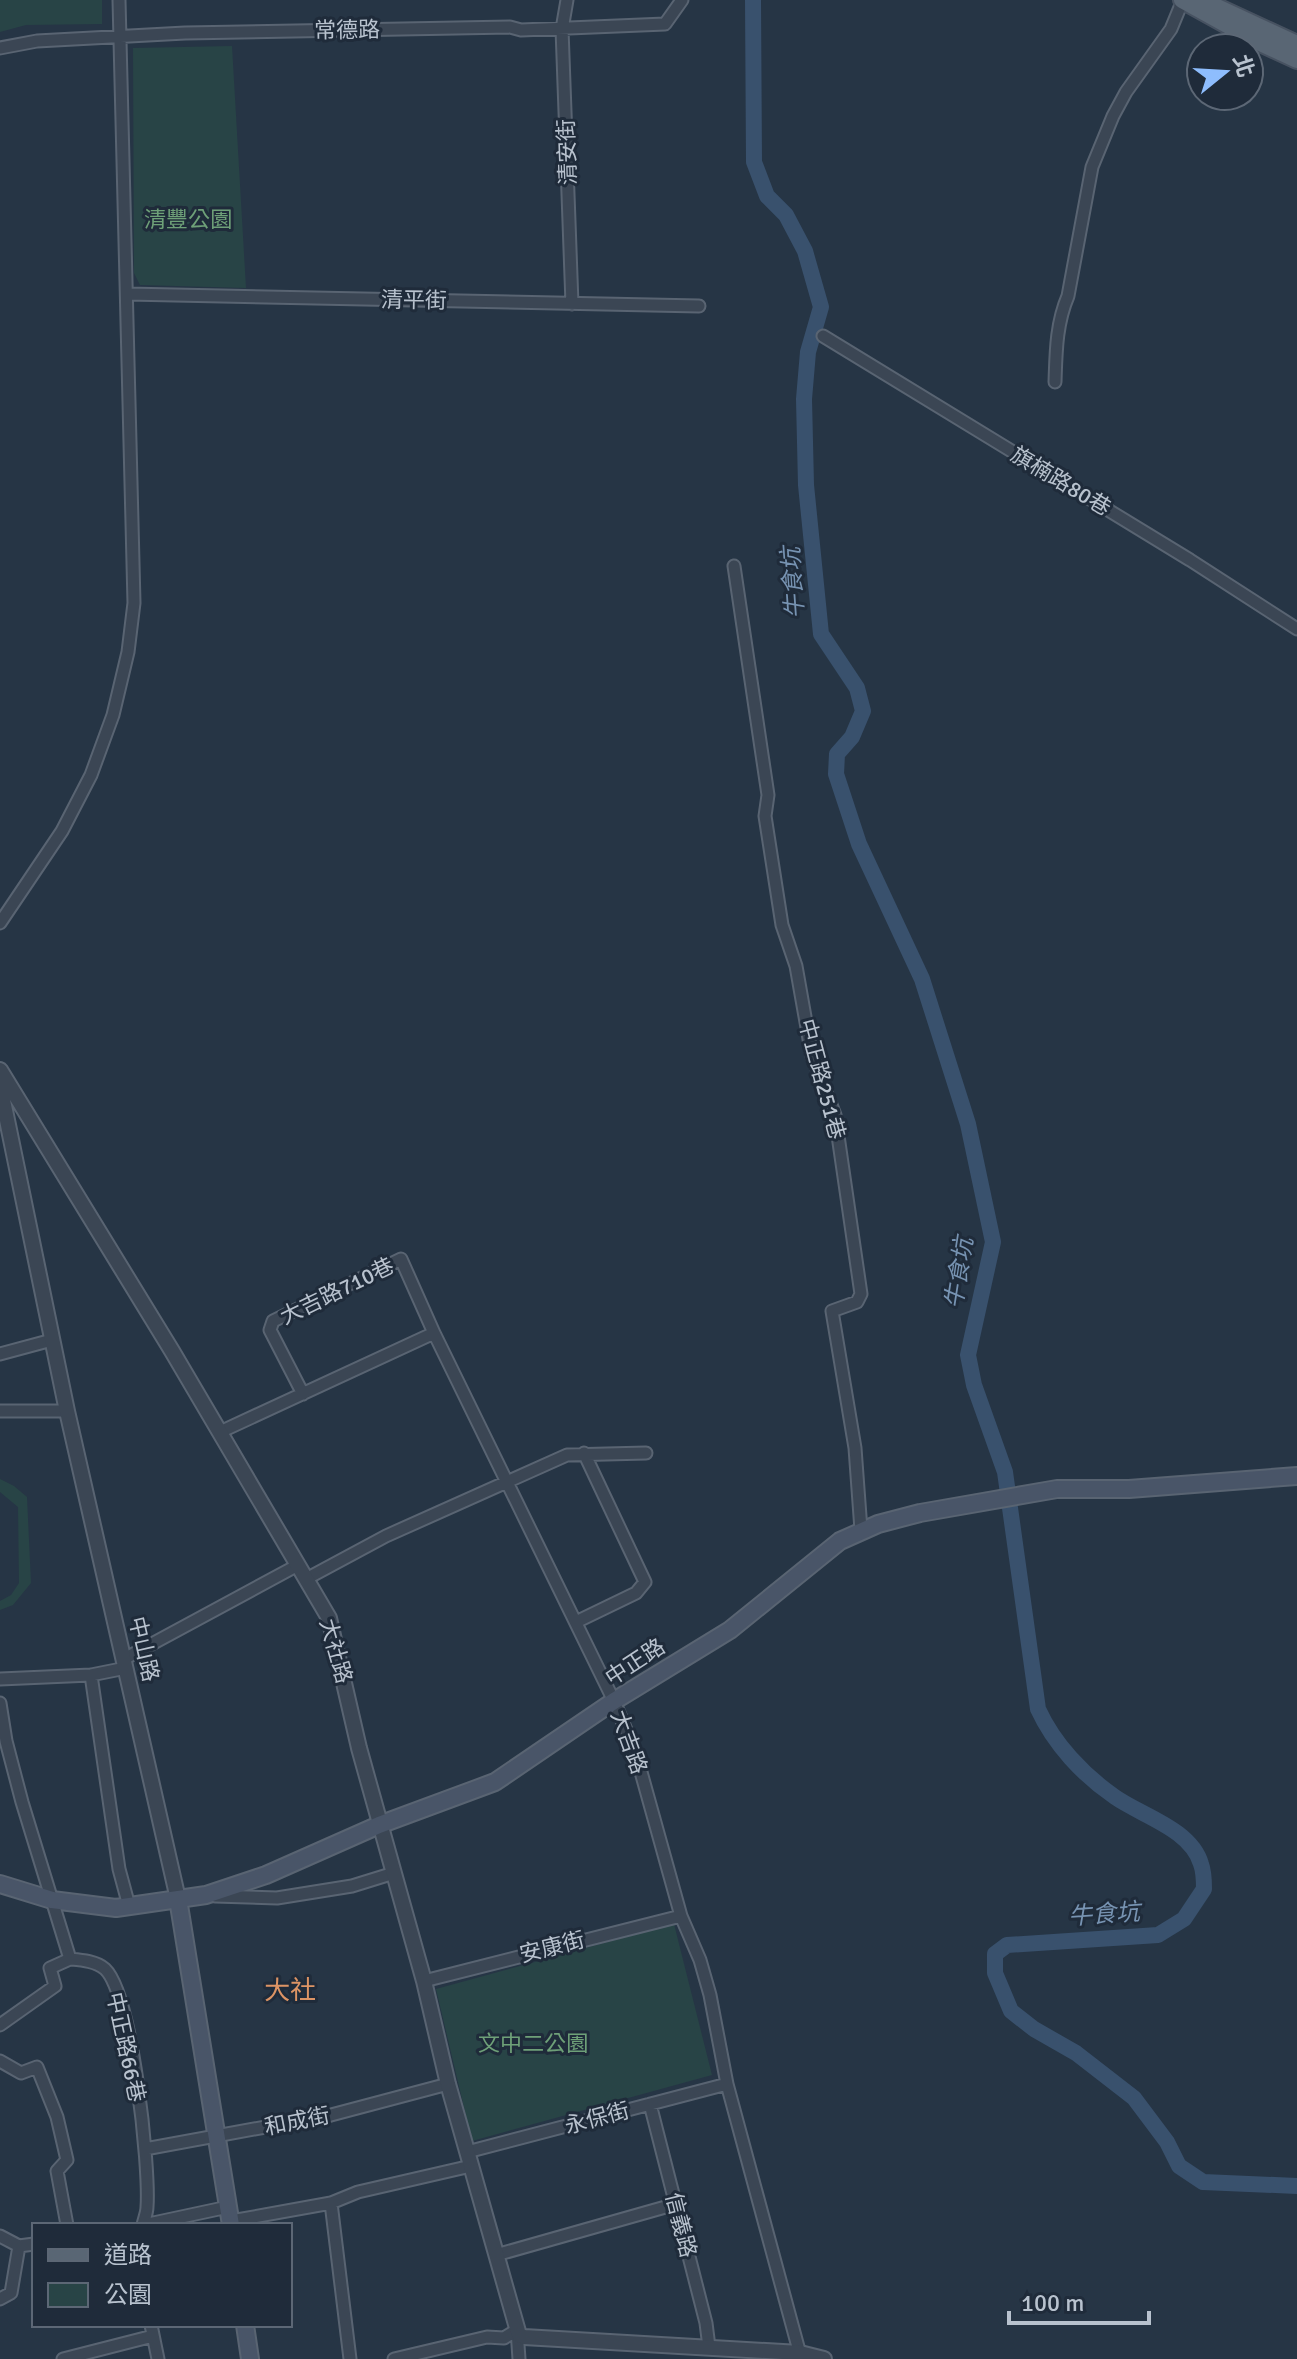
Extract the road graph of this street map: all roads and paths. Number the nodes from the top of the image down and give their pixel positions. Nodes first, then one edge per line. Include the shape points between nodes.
1 (119, 0) edge
2 (567, 0) edge
3 (682, 0) edge
4 (1183, 0) edge
5 (1202, 0) edge
6 (562, 29) junction
7 (119, 36) junction
8 (1297, 44) edge
9 (0, 48) edge
10 (1297, 60) edge
11 (128, 294) junction
12 (572, 304) junction
13 (699, 306) dead end
14 (823, 336) dead end
15 (1055, 382) dead end
16 (734, 566) dead end
17 (1297, 629) edge
18 (0, 923) edge
19 (0, 1070) edge
20 (0, 1086) edge
21 (434, 1333) junction
22 (52, 1340) junction
23 (0, 1354) edge
24 (303, 1394) junction
25 (0, 1411) edge
26 (67, 1411) junction
27 (220, 1432) junction
28 (584, 1453) junction
29 (646, 1453) dead end
30 (1297, 1476) edge
31 (507, 1482) junction
32 (861, 1530) junction
33 (298, 1565) junction
34 (306, 1579) junction
35 (576, 1622) junction
36 (125, 1664) junction
37 (91, 1675) junction
38 (0, 1679) edge
39 (614, 1701) junction
40 (0, 1703) edge
41 (379, 1825) junction
42 (394, 1873) junction
43 (0, 1884) edge
44 (206, 1895) junction
45 (178, 1899) junction
46 (52, 1900) junction
47 (129, 1906) junction
48 (681, 1916) junction
49 (70, 1959) junction
50 (424, 1981) junction
51 (0, 2025) edge
52 (0, 2061) edge
53 (448, 2084) junction
54 (727, 2084) junction
55 (650, 2104) junction
56 (217, 2137) junction
57 (145, 2149) junction
58 (469, 2159) junction
59 (331, 2203) junction
60 (676, 2204) junction
61 (230, 2218) edge
62 (67, 2223) edge
63 (143, 2223) edge
64 (168, 2223) edge
65 (0, 2236) edge
66 (32, 2244) edge
67 (19, 2246) junction
68 (496, 2255) junction
69 (0, 2299) edge
70 (245, 2327) edge
71 (152, 2330) edge
72 (517, 2330) junction
73 (709, 2347) junction
74 (801, 2356) edge
75 (63, 2359) edge
76 (158, 2359) edge
77 (250, 2359) edge
78 (350, 2359) edge
79 (394, 2359) edge
80 (519, 2359) edge
81 (824, 2359) edge

1 - 7 street
2 - 6 street, 清安街
3 - 6 street, 常德路 via 665,24
4 - 10 main road
4 - 15 street via 1171,29 1126,92 1092,167 1061,312
5 - 8 main road
6 - 7 street, 常德路
6 - 12 street, 清安街
7 - 9 street, 常德路
7 - 11 street
11 - 12 street, 清平街
11 - 18 street via 134,603 128,652 91,775 62,831
12 - 13 street, 清平街
14 - 17 street, 旗楠路80巷
16 - 32 street, 中正路251巷 via 782,925 796,966 812,1056 835,1115 861,1294 857,1302 832,1311 855,1448
19 - 27 street, 大社路
20 - 22 street, 中山路
21 - 24 street
21 - 24 street, 大吉路710巷 via 401,1259 273,1321 270,1330
21 - 31 street, 大吉路
22 - 23 street
22 - 26 street, 中山路
24 - 27 street
25 - 26 street
26 - 36 street, 中山路
27 - 33 street, 大社路
28 - 29 street
28 - 31 street via 567,1455
28 - 35 street via 645,1582 636,1593
30 - 32 main road, 中正路 via 1057,1489 920,1513
31 - 34 street
31 - 35 street, 大吉路
32 - 39 main road, 中正路 via 730,1630
33 - 34 street, 大社路
33 - 36 street
34 - 41 street, 大社路 via 329,1618
35 - 39 street, 大吉路
36 - 37 street
36 - 45 street, 中山路
37 - 38 street
37 - 47 street
39 - 41 main road, 中正路 via 495,1782
39 - 48 street, 大吉路 via 636,1754
40 - 46 street
41 - 42 street, 大社路
41 - 44 main road, 中正路
42 - 44 street via 277,1898
42 - 50 street, 大社路
43 - 46 main road, 中正路
44 - 45 main road, 中正路
45 - 47 main road, 中正路
45 - 56 main road, 中山路
46 - 47 main road, 中正路
46 - 49 street
48 - 50 street, 安康街
48 - 54 street, 大吉路 via 710,1995
49 - 51 street via 50,1968 55,1986
49 - 57 street, 中正路66巷 via 104,1968 114,1983 137,2078
50 - 53 street, 大社路
52 - 62 street via 21,2073 37,2067 67,2160 57,2171
53 - 56 street, 和成街 via 331,2115
53 - 58 street, 大社路
54 - 55 street, 永保街
54 - 74 street, 大吉路
55 - 58 street, 永保街
55 - 60 street, 信義路
56 - 57 street, 和成街
56 - 61 main road, 中山路
57 - 63 street, 中正路66巷
58 - 59 street, 永保街
58 - 68 street, 大社路
59 - 61 street, 永保街
59 - 78 street
60 - 68 street
60 - 73 street, 信義路
61 - 64 street, 永保街
65 - 67 street
66 - 67 street
67 - 69 street via 11,2293
68 - 72 street, 大社路
70 - 77 main road
71 - 75 street
71 - 76 street
72 - 73 street via 524,2337
72 - 79 street via 504,2338 487,2337
72 - 80 street
73 - 74 street
74 - 81 street

